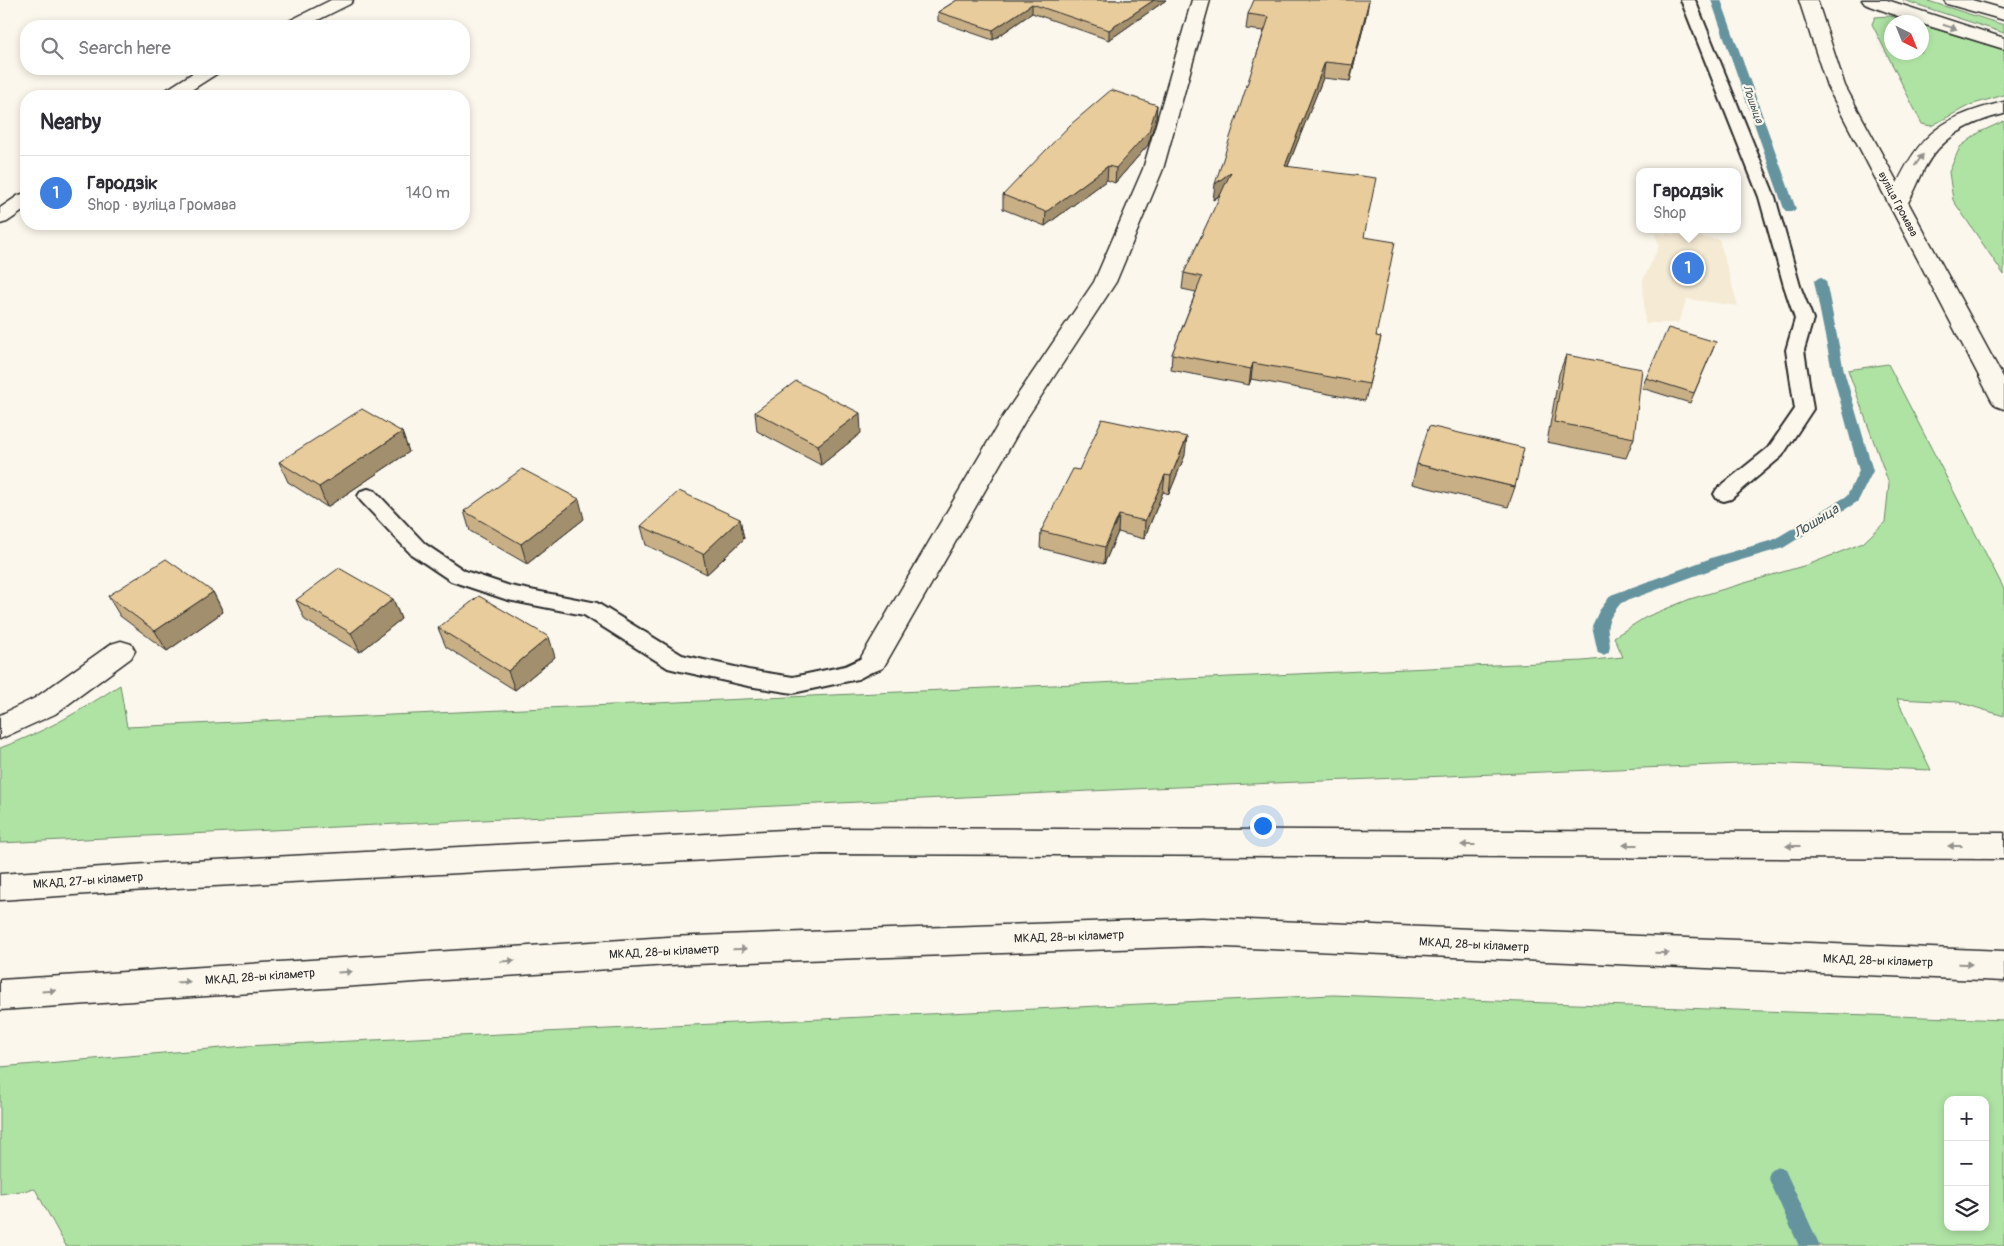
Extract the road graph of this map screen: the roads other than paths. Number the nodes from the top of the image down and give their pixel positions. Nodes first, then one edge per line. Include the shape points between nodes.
1 (344, 0) edge
2 (1201, 0) edge
3 (1688, 0) edge
4 (1808, 0) edge
5 (1871, 0) edge
6 (1953, 0) edge
7 (2004, 16) edge
8 (305, 20) edge
9 (2004, 44) edge
10 (201, 75) edge
11 (179, 90) edge
12 (2004, 108) edge
13 (20, 203) edge
14 (1898, 203) junction
15 (0, 218) edge
16 (2004, 401) edge
17 (1724, 494) dead end
18 (368, 496) dead end
19 (121, 651) dead end
20 (873, 661) joint
21 (0, 728) edge
22 (2004, 846) edge
23 (0, 887) edge
24 (2004, 966) edge
25 (0, 995) edge

1 - 8 main road
2 - 20 main road via 1153,169 1105,282 1014,418
3 - 17 lane via 1767,197 1804,319 1795,350 1804,409 1775,452
4 - 14 main road, вуліца Громава via 1836,86
5 -> 9 main road
6 - 7 main road
10 - 11 main road
14 -> 12 main road via 1914,166 1932,141 1983,112
13 - 15 main road
14 - 16 main road, вуліца Громава
18 - 20 lane via 418,549 458,576 508,593 590,608 676,662 792,685 850,673
19 - 21 main road via 45,706
22 -> 23 main road, МКАД, 27-ы кіламетр via 822,842 176,874
25 -> 24 main road, МКАД, 28-ы кіламетр via 668,951 1202,932

